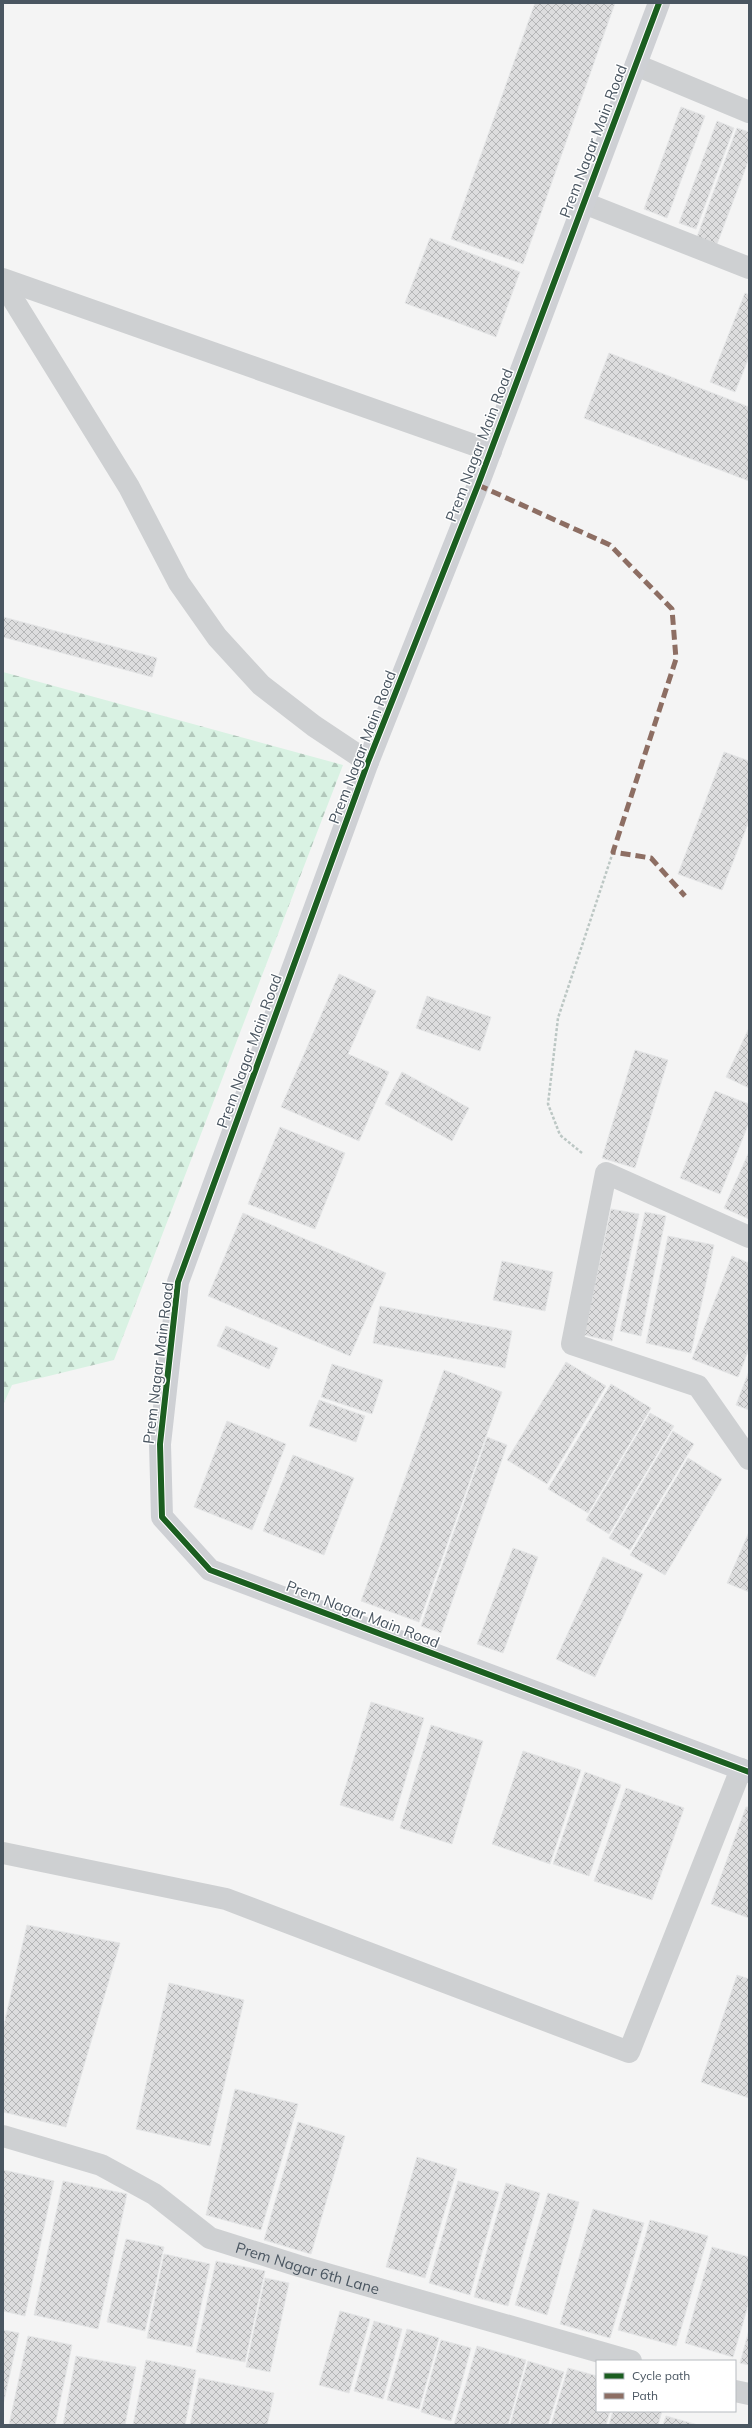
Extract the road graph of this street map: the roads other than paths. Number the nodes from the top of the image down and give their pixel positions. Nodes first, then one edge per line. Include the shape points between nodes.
1 (659, 3) edge
2 (636, 65) junction
3 (749, 112) edge
4 (584, 203) junction
5 (749, 268) edge
6 (3, 279) edge
7 (3, 283) edge
8 (491, 451) junction
9 (368, 762) junction
10 (749, 1237) edge
11 (749, 1459) edge
12 (745, 1770) edge
13 (3, 1853) edge
14 (3, 2136) edge
15 (628, 2360) edge
16 (736, 2390) edge
17 (749, 2394) edge

1 - 2 street, Prem Nagar Main Road
2 - 3 street
2 - 4 street, Prem Nagar Main Road
4 - 5 street
4 - 8 street, Prem Nagar Main Road
6 - 8 street
7 - 9 street via 129,486 179,583 217,637 260,685 314,726
8 - 9 street, Prem Nagar Main Road
9 - 12 street, Prem Nagar Main Road via 178,1282 160,1444 162,1517 210,1570
10 - 11 street via 606,1173 572,1344 698,1386
12 - 13 street via 629,2052 226,1898
14 - 15 street, Prem Nagar 6th Lane via 101,2165 154,2194 210,2238
16 - 17 street

